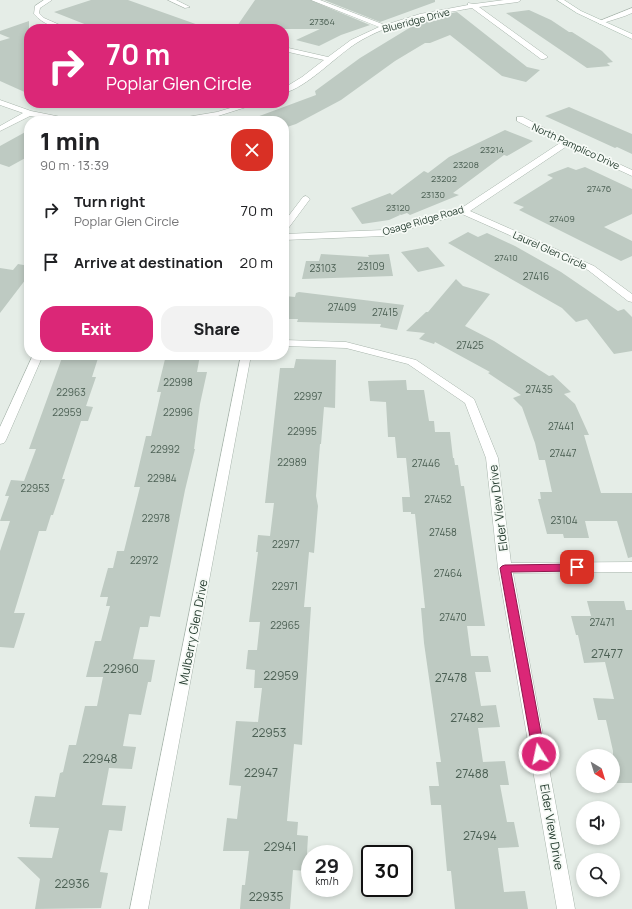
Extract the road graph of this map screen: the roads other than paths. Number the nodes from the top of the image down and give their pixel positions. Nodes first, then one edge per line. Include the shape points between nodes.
1 (49, 0) edge
2 (172, 0) edge
3 (314, 0) edge
4 (464, 0) edge
5 (518, 0) edge
6 (560, 0) edge
7 (473, 6) junction
8 (187, 7) dead end
9 (632, 10) edge
10 (600, 22) junction
11 (53, 24) edge
12 (385, 27) junction
13 (632, 37) edge
14 (289, 50) edge
15 (544, 57) dead end
16 (329, 59) junction
17 (289, 87) edge
18 (0, 102) edge
19 (238, 108) edge
20 (29, 113) junction
21 (45, 116) edge
22 (206, 116) edge
23 (520, 119) dead end
24 (0, 128) edge
25 (566, 143) junction
26 (632, 173) edge
27 (306, 199) dead end
28 (463, 211) junction
29 (289, 221) edge
30 (289, 237) edge
31 (632, 299) edge
32 (289, 343) edge
33 (36, 360) edge
34 (245, 360) edge
35 (0, 440) edge
36 (632, 567) edge
37 (505, 568) junction
38 (139, 909) edge
39 (566, 909) edge

1 - 11 street via 37,7 36,14 42,20
2 - 8 street
3 - 12 street
4 - 7 street
5 - 7 street, Blueridge Drive
6 - 10 street
7 - 12 street, Blueridge Drive
7 - 15 street
9 - 10 street
10 - 13 street
12 - 16 street, Blueridge Drive via 354,42
14 - 16 street
16 - 17 street, Blueridge Drive
18 - 20 street
19 - 22 street
20 - 21 street
20 - 24 street
23 - 25 street, North Pamplico Drive
25 - 26 street, North Pamplico Drive
25 - 28 street, Osage Ridge Road
27 - 29 street
28 - 30 street, Osage Ridge Road via 384,233
28 - 31 street, Laurel Glen Circle via 591,268
32 - 37 street, Elder View Drive via 346,345 412,362 470,401 492,458
33 - 35 street
34 - 38 street, Mulberry Glen Drive
36 - 37 street
37 - 39 street, Elder View Drive

